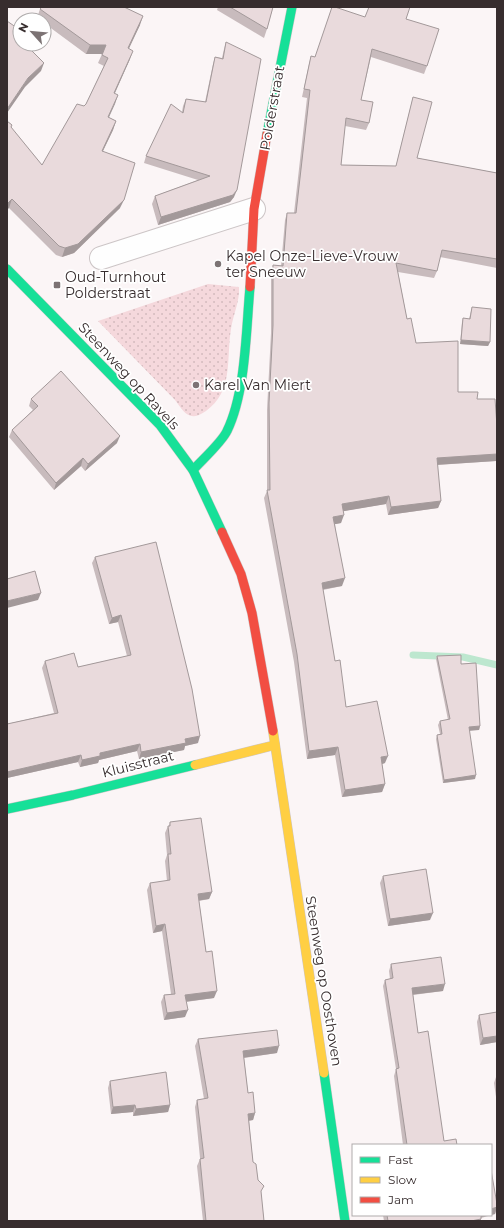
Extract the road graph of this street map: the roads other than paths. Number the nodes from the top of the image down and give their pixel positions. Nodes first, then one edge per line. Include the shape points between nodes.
1 (292, 7) edge
2 (254, 209) junction
3 (101, 258) dead end
4 (7, 268) edge
5 (193, 470) junction
6 (275, 745) junction
7 (7, 808) edge
8 (345, 1221) edge

1 - 2 main road, Polderstraat
2 - 3 street
2 - 5 main road, Polderstraat via 241,383 236,405 227,432
4 - 5 main road, Steenweg op Ravels via 160,425
5 - 6 main road, Steenweg op Ravels via 241,574 252,613
6 - 7 main road, Kluisstraat via 73,795
6 - 8 main road, Steenweg op Oosthoven

